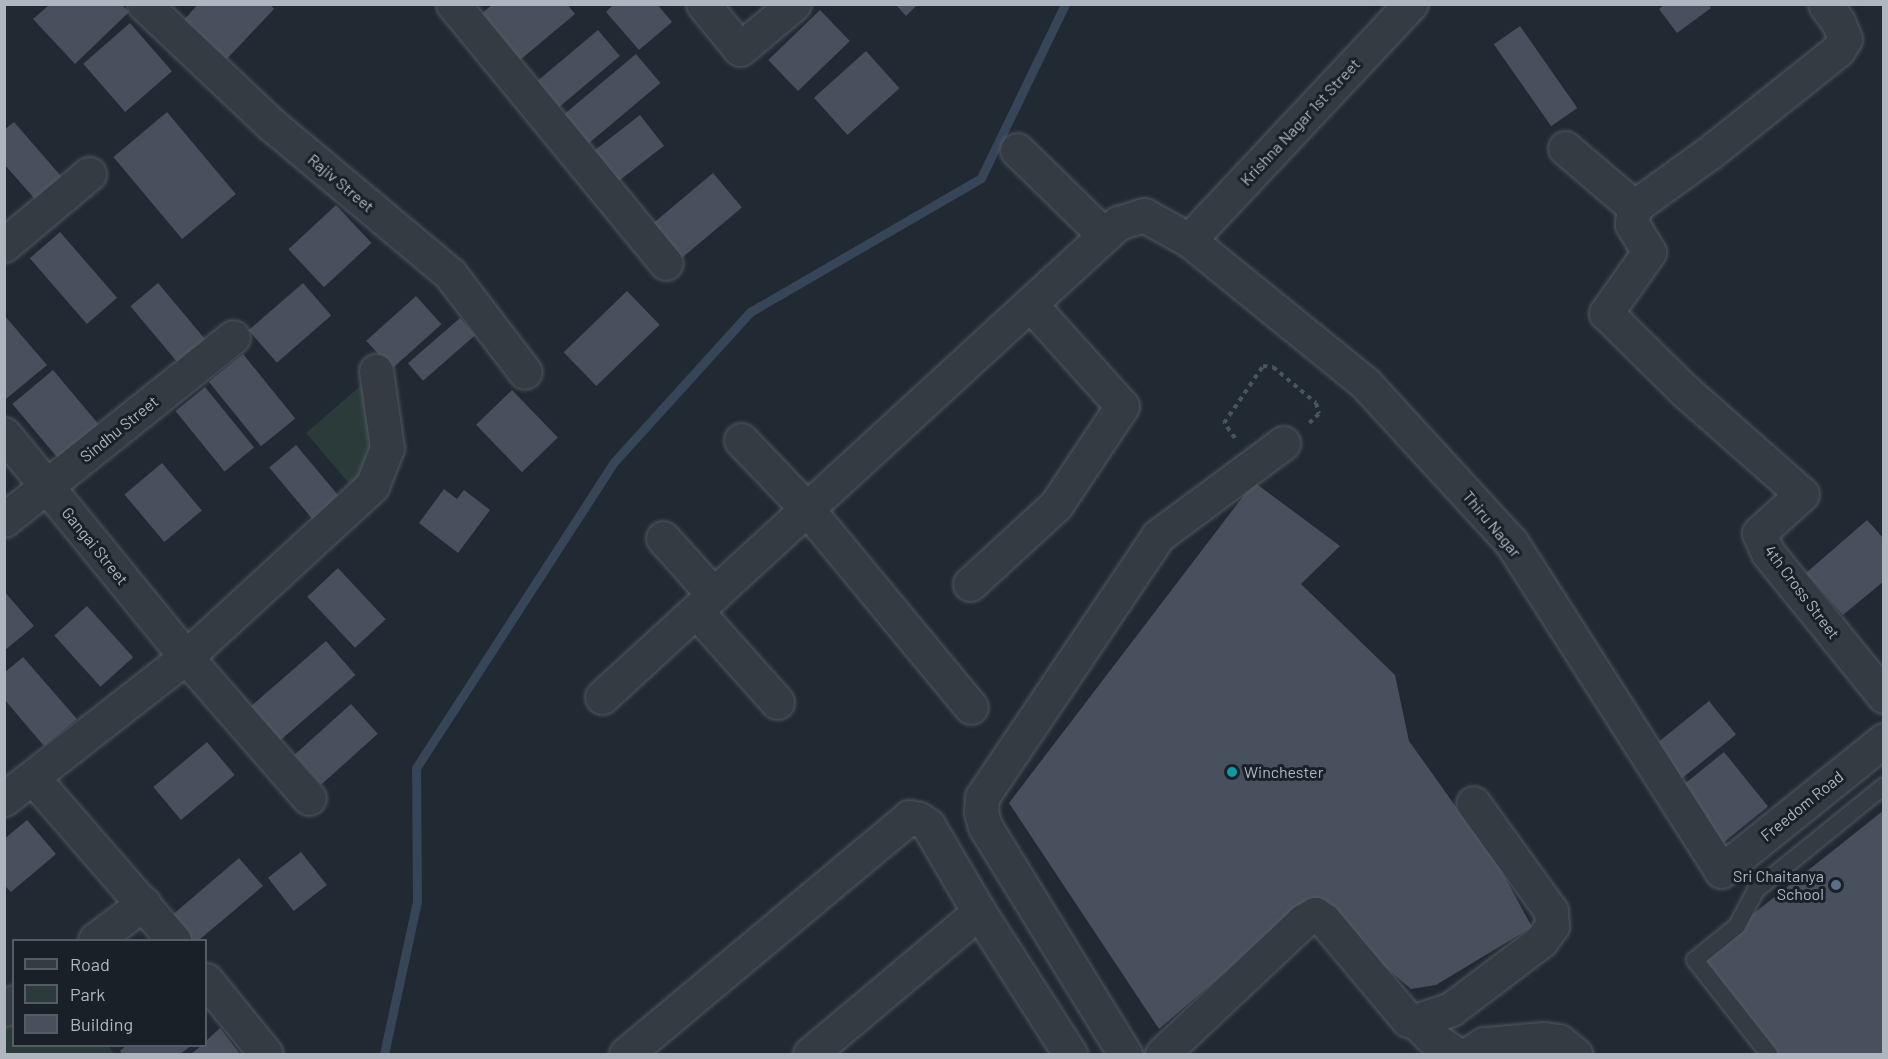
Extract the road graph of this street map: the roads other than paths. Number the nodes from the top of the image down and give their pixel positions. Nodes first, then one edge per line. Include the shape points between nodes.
1 (144, 4) edge
2 (453, 4) edge
3 (703, 4) edge
4 (794, 4) edge
5 (1411, 4) edge
6 (1826, 4) edge
7 (1565, 148) dead end
8 (1017, 150) dead end
9 (89, 174) dead end
10 (1634, 207) junction
11 (1104, 235) junction
12 (1190, 240) junction
13 (4, 245) edge
14 (666, 263) dead end
15 (1030, 304) junction
16 (233, 337) dead end
17 (376, 371) dead end
18 (525, 372) dead end
19 (4, 434) edge
20 (741, 440) dead end
21 (1283, 443) road end
22 (47, 487) junction
23 (807, 509) junction
24 (4, 520) edge
25 (663, 538) dead end
26 (970, 584) dead end
27 (705, 603) junction
28 (186, 657) junction
29 (1884, 696) edge
30 (603, 698) dead end
31 (777, 702) dead end
32 (971, 707) dead end
33 (1884, 740) edge
34 (33, 778) junction
35 (1884, 786) edge
36 (309, 798) dead end
37 (4, 799) edge
38 (1473, 803) dead end
39 (1721, 871) joint
40 (144, 903) junction
41 (979, 912) junction
42 (96, 939) edge
43 (173, 939) edge
44 (207, 981) edge
45 (1415, 1021) junction
46 (823, 1050) edge
47 (266, 1054) edge
48 (626, 1054) edge
49 (1071, 1054) edge
50 (1125, 1054) edge
51 (1162, 1054) edge
52 (1456, 1054) edge
53 (1468, 1054) edge
54 (1575, 1054) edge
55 (1768, 1054) edge

1 - 18 street, Rajiv Street via 272,125 450,274
2 - 14 street
3 - 4 street via 740,49
5 - 12 street, Krishna Nagar 1st Street
6 - 10 street via 1845,39 1838,50 1710,153
7 - 10 street
8 - 11 street
9 - 13 street
10 - 29 street, 4th Cross Street via 1632,224 1649,252 1606,313 1684,390 1802,494 1759,533 1768,553
11 - 12 street, Thiru Nagar via 1118,223 1144,215
11 - 15 street
12 - 39 street, Thiru Nagar via 1366,384 1511,542
15 - 23 street
15 - 26 street via 1122,406 1056,505
16 - 22 street, Sindhu Street
17 - 28 street via 387,448 372,486
19 - 22 street, Gangai Street
20 - 23 street
21 - 50 street via 1158,536 982,797 985,826
22 - 24 street, Sindhu Street
22 - 28 street, Gangai Street
23 - 27 street
23 - 32 street
25 - 27 street
27 - 30 street
27 - 31 street
28 - 34 street
28 - 36 street, Gangai Street
33 - 39 street, Freedom Road
34 - 37 street
34 - 40 street
35 - 55 lane via 1756,890 1737,926 1695,960
38 - 45 street via 1551,911 1552,926 1541,941 1451,1009
40 - 42 street
40 - 43 street
41 - 46 street
41 - 48 street via 928,825 909,817
41 - 49 street
44 - 47 street
45 - 51 street via 1408,1020 1315,914
45 - 52 street
53 - 54 street via 1484,1044 1544,1039 1559,1041

